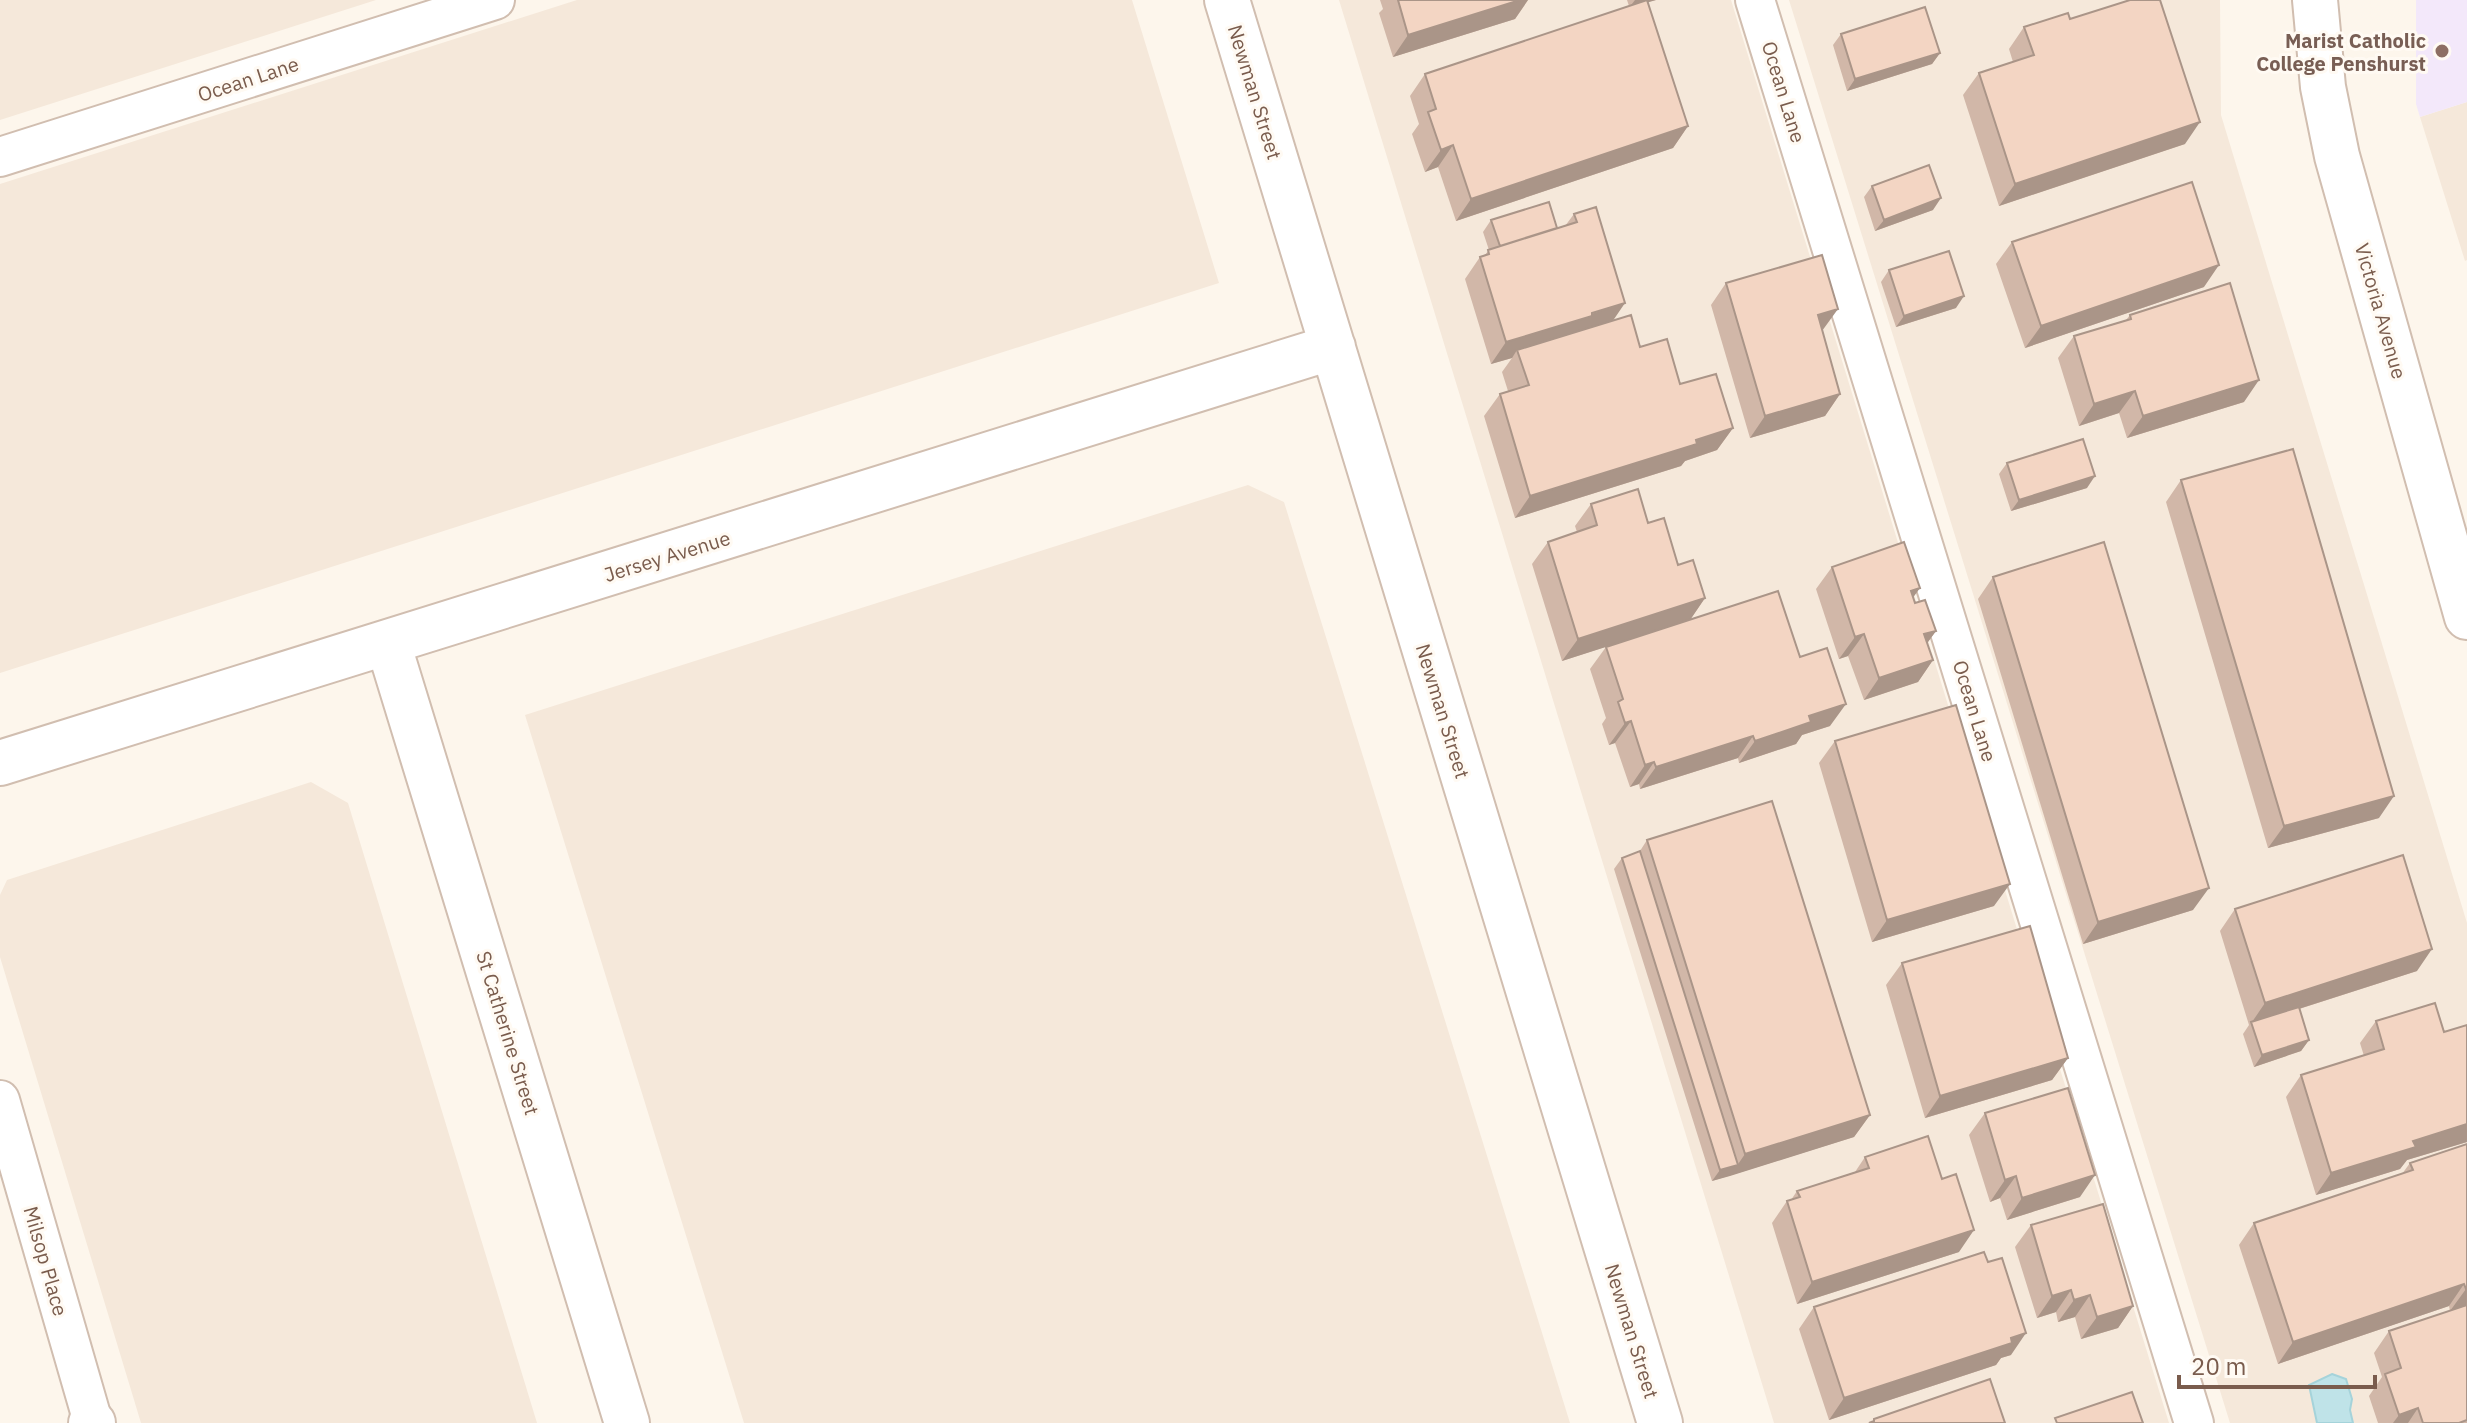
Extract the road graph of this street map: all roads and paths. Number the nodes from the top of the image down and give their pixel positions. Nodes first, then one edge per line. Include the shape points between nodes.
1 (495, 0) edge
2 (1227, 0) edge
3 (1755, 0) edge
4 (2315, 0) edge
5 (0, 157) edge
6 (1333, 347) junction
7 (2467, 617) edge
8 (388, 643) junction
9 (0, 763) edge
10 (0, 1100) edge
11 (92, 1423) edge
12 (627, 1423) edge
13 (1660, 1423) edge
14 (2194, 1423) edge

1 - 5 lane, Ocean Lane
2 - 6 street, Newman Street
3 - 14 lane, Ocean Lane
4 - 7 street, Victoria Avenue via 2323,87 2337,156
6 - 8 street, Jersey Avenue
6 - 13 street, Newman Street
8 - 9 street, Jersey Avenue
8 - 12 street, St Catherine Street
10 - 11 lane, Milsop Place

